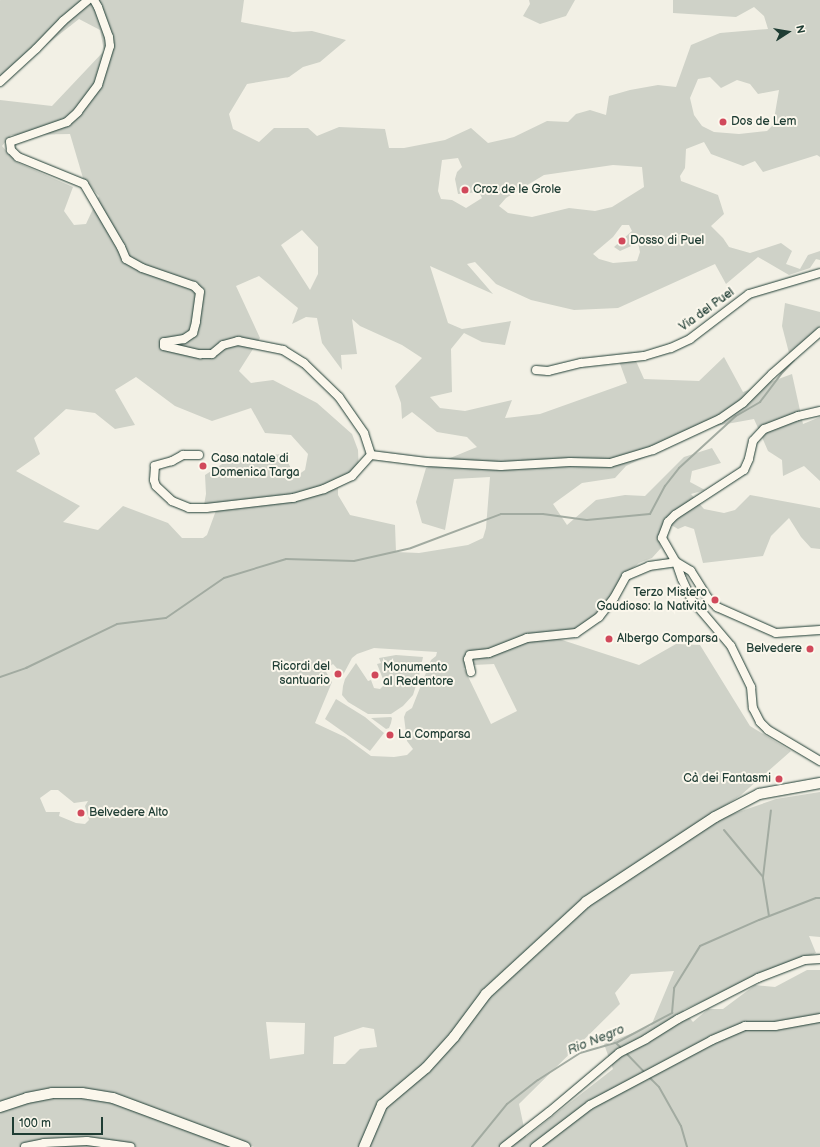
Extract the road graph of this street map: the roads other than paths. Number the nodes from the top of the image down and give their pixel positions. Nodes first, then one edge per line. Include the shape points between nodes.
1 (88, 0) edge
2 (94, 0) edge
3 (0, 82) edge
4 (820, 273) edge
5 (820, 332) edge
6 (536, 370) dead end
7 (820, 411) edge
8 (199, 454) dead end
9 (371, 455) junction
10 (676, 562) junction
11 (820, 630) edge
12 (471, 672) dead end
13 (820, 761) edge
14 (820, 783) edge
15 (820, 958) edge
16 (820, 1018) edge
17 (0, 1107) edge
18 (25, 1147) edge
19 (131, 1147) edge
20 (244, 1147) edge
21 (364, 1147) edge
22 (504, 1147) edge
23 (534, 1147) edge

1 - 3 street
2 - 9 street via 109,37 110,46 98,85 78,112 67,122 10,142 11,150 18,157 84,184 126,259 142,268 194,286 200,292 193,333 184,339 164,342 164,346 200,354 212,354 224,345 238,342 283,350 304,363 339,396 364,433
4 - 6 street, Via del Puel via 749,294 690,339 671,348 644,356 581,363 548,371
5 - 9 street via 743,403 720,418 653,450 610,462 501,466 427,462
7 - 10 street via 764,429 753,441 744,470 668,522 662,538
8 - 9 street via 183,455 155,466 156,486 172,501 189,508 293,498 324,490 352,476
10 - 11 street via 691,571 708,598 717,607 776,633
10 - 12 street via 649,566 626,576 614,598 598,617 576,633 527,638 490,653 470,655 468,659
10 - 13 street via 692,600 731,646 751,687 753,708 760,722 768,730
14 - 21 main road via 766,793 715,817 586,902 486,994 454,1038 426,1068 382,1105
15 - 22 street via 804,960 758,978 619,1053
16 - 23 street via 775,1026 745,1026 712,1040 590,1105
17 - 20 main road via 52,1093 82,1093 127,1103
18 - 19 street via 44,1143 86,1142

